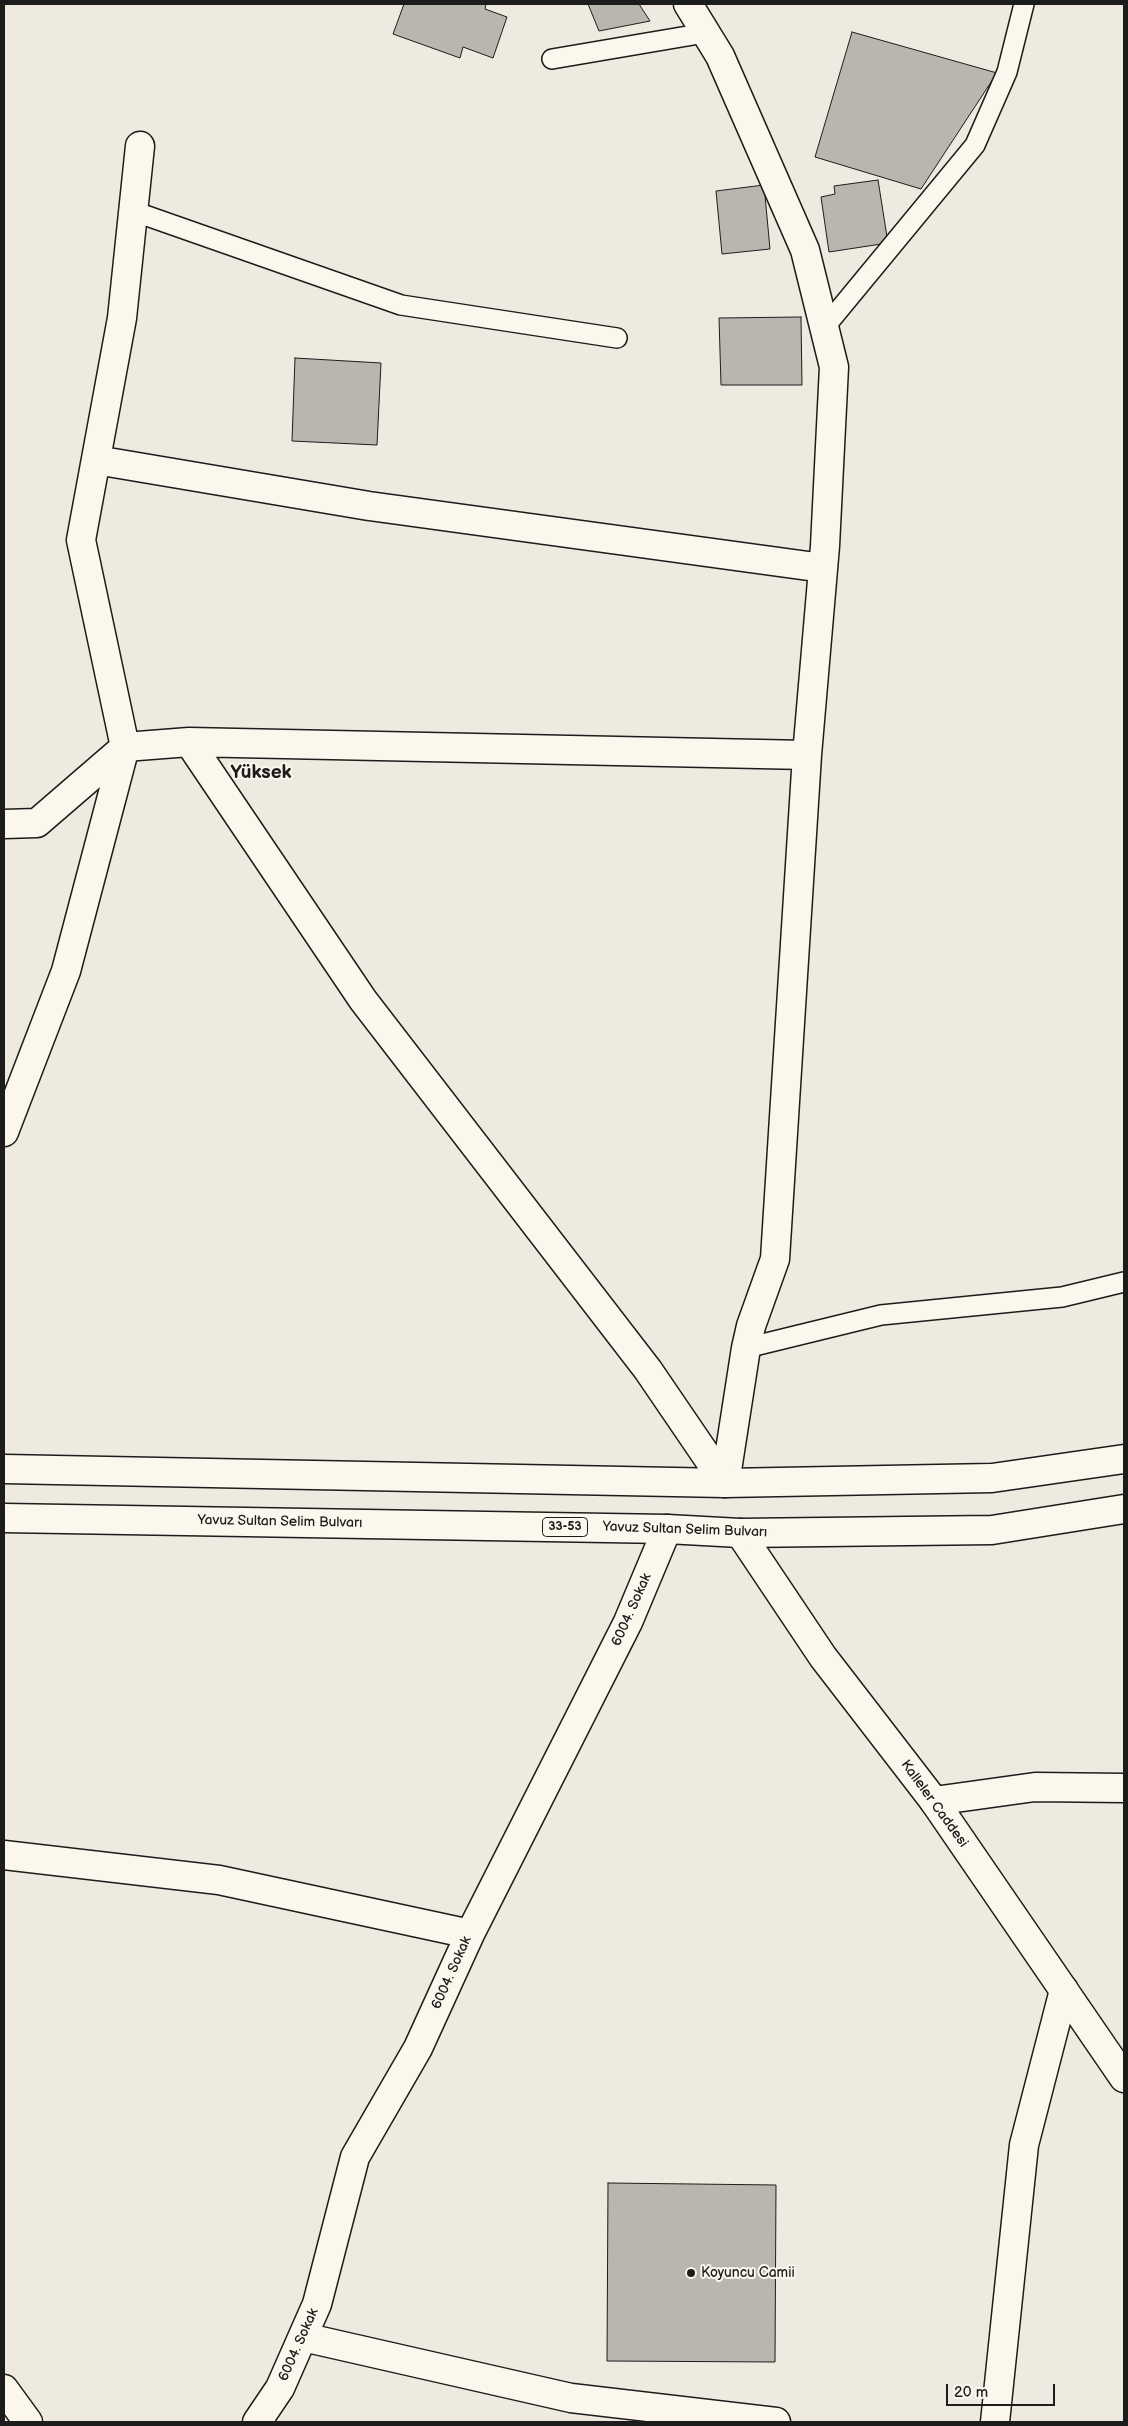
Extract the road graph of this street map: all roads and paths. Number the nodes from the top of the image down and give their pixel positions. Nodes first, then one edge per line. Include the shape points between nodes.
1 (688, 4) edge
2 (1024, 4) edge
3 (705, 33) junction
4 (552, 59) dead end
5 (140, 146) dead end
6 (133, 211) junction
7 (824, 328) junction
8 (617, 338) dead end
9 (96, 460) junction
10 (823, 568) junction
11 (189, 742) junction
12 (126, 748) junction
13 (807, 755) junction
14 (4, 824) edge
15 (4, 1132) edge
16 (1124, 1282) edge
17 (746, 1348) junction
18 (1124, 1459) edge
19 (4, 1469) edge
20 (725, 1483) junction
21 (1124, 1509) edge
22 (4, 1518) edge
23 (667, 1529) junction
24 (740, 1533) junction
25 (1124, 1788) edge
26 (934, 1801) junction
27 (4, 1856) edge
28 (470, 1934) junction
29 (1064, 1990) junction
30 (1124, 2078) edge
31 (302, 2337) junction
32 (4, 2389) edge
33 (28, 2422) edge
34 (257, 2422) edge
35 (776, 2422) edge
36 (995, 2422) edge

1 - 3 street
2 - 7 lane via 1006,72 975,145
3 - 4 lane
3 - 7 street via 720,56 805,250
5 - 6 street
6 - 8 lane via 401,305
6 - 9 street via 122,318
7 - 10 street via 834,367
9 - 10 street via 369,506
9 - 12 street via 80,540
10 - 13 street
11 - 12 street
11 - 13 street
11 - 20 street via 363,1000 648,1370
12 - 14 street via 37,823
12 - 15 street via 66,971
13 - 17 street via 774,1259
16 - 17 lane via 1062,1297 881,1315
17 - 20 street
18 - 20 street via 992,1478
19 - 20 street
21 - 24 street, Yavuz Sultan Selim Bulvarı / 33-53 via 992,1530
22 - 23 street, Yavuz Sultan Selim Bulvarı / 33-53
23 - 24 street, Yavuz Sultan Selim Bulvarı / 33-53
23 - 28 street, 6004. Sokak via 628,1622
24 - 26 street, Kalleler Caddesi via 823,1657
25 - 26 street via 1035,1787
26 - 29 street, Kalleler Caddesi
27 - 28 street via 219,1880
28 - 31 street, 6004. Sokak via 418,2048 355,2157 317,2304
29 - 30 street, Kalleler Caddesi
29 - 36 street via 1024,2145
31 - 34 street, 6004. Sokak via 280,2388
31 - 35 street via 571,2398
32 - 33 street

